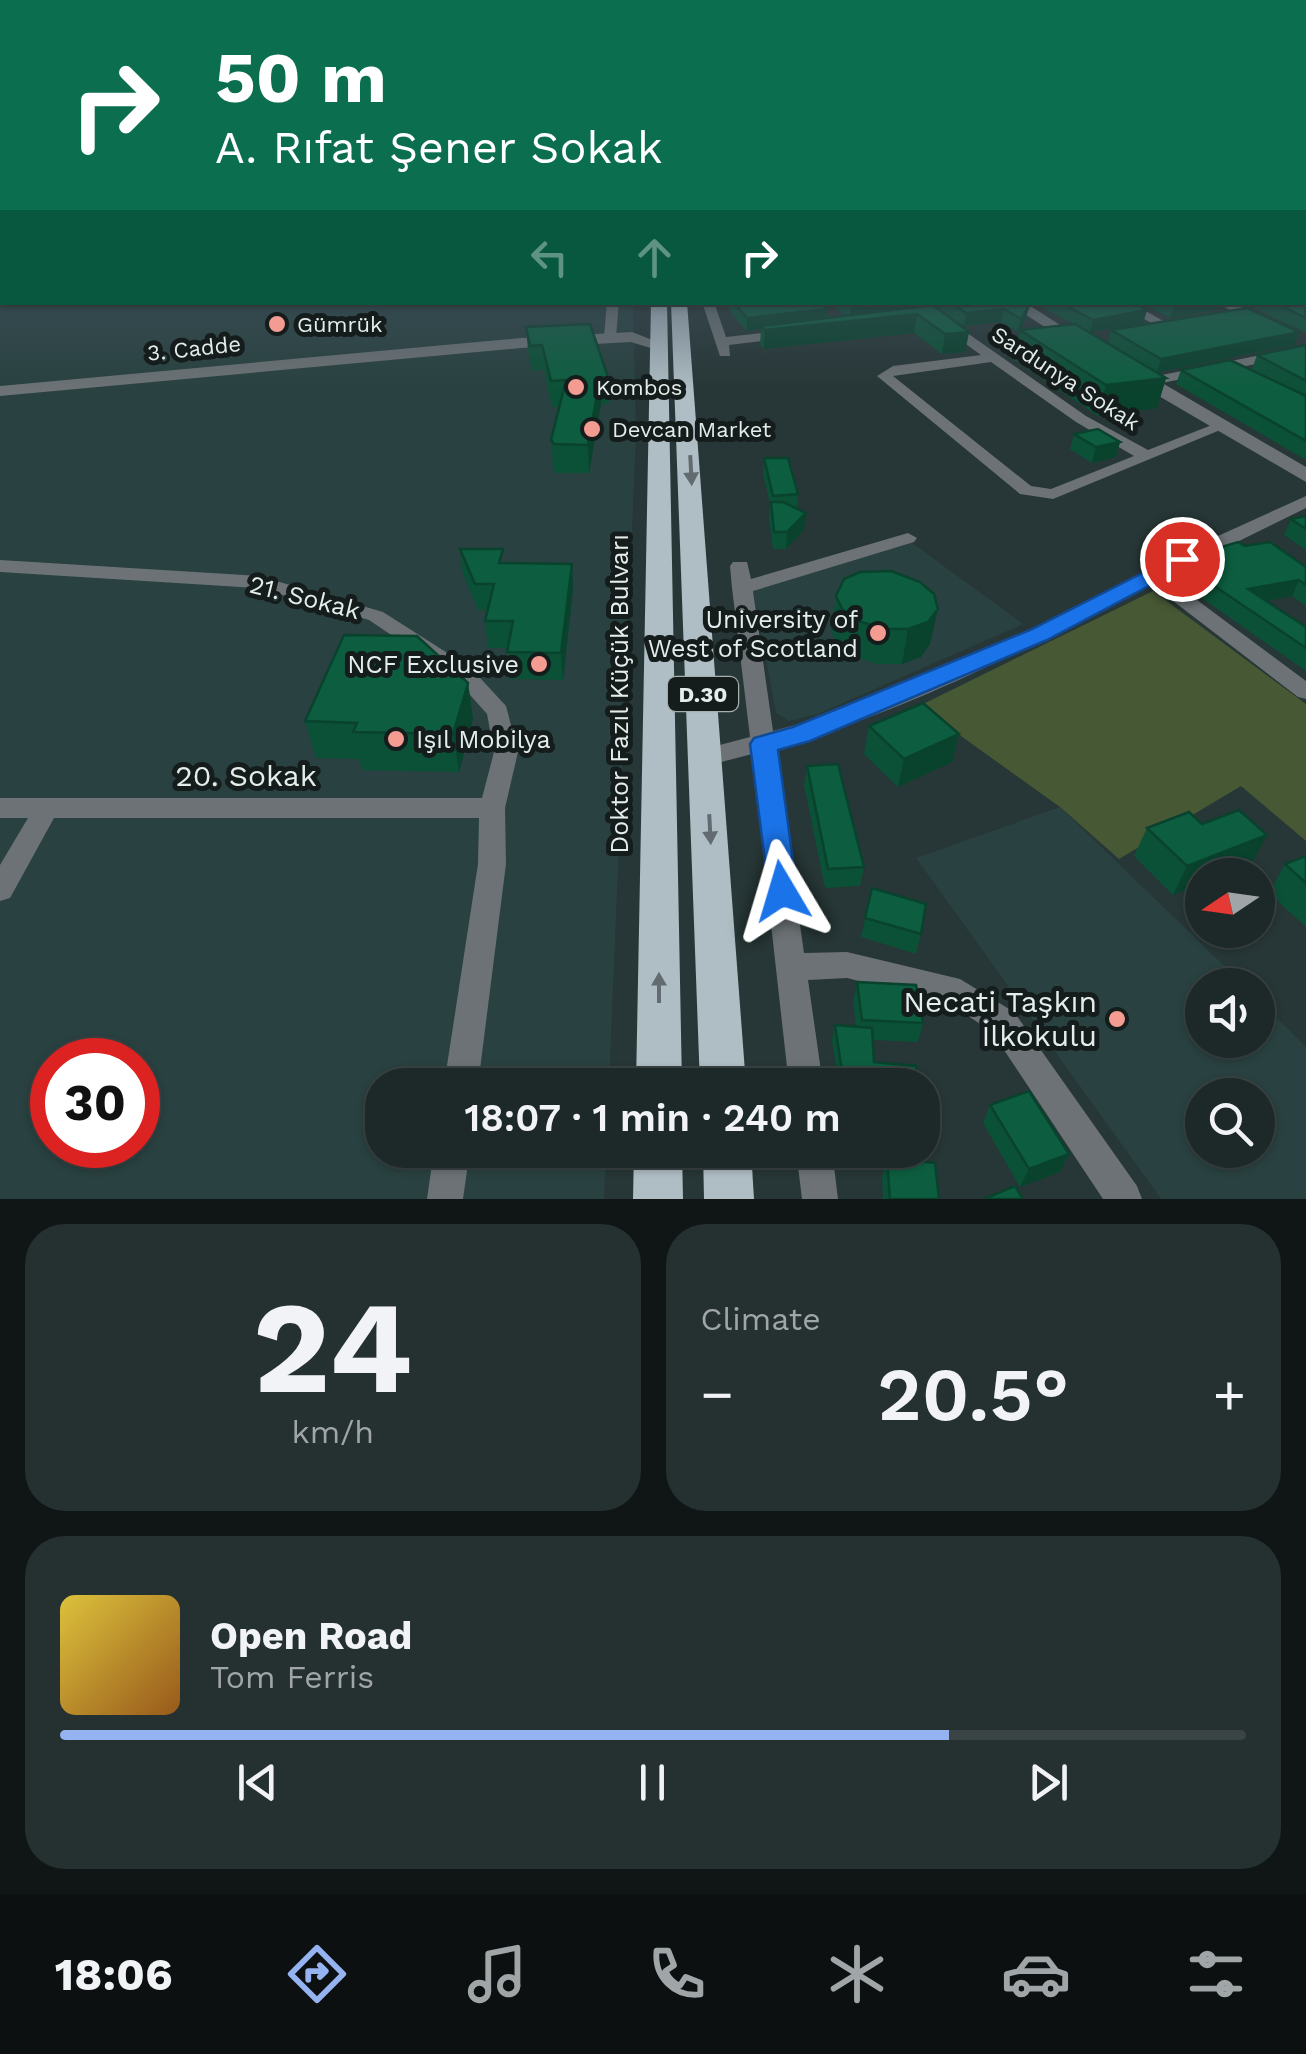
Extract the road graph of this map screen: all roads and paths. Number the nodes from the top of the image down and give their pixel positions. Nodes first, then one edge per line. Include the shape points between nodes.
1 (614, 305) edge
2 (709, 305) edge
3 (1018, 305) edge
4 (1126, 305) edge
5 (915, 310) edge
6 (1222, 310) edge
7 (658, 322) edge
8 (1186, 323) edge
9 (1166, 326) junction
10 (1275, 328) edge
11 (1149, 330) edge
12 (810, 331) edge
13 (1290, 334) edge
14 (610, 338) junction
15 (1306, 342) edge
16 (1306, 350) edge
17 (993, 358) junction
18 (1228, 366) junction
19 (1147, 382) junction
20 (1260, 382) edge
21 (0, 391) edge
22 (1222, 426) junction
23 (1146, 456) junction
24 (1306, 476) edge
25 (1306, 501) edge
26 (908, 538) dead end
27 (0, 566) edge
28 (1150, 574) junction
29 (1306, 692) edge
30 (764, 744) junction
31 (706, 756) junction
32 (0, 808) edge
33 (46, 808) junction
34 (492, 808) junction
35 (0, 890) edge
36 (790, 967) junction
37 (463, 1068) edge
38 (658, 1068) edge
39 (722, 1068) edge
40 (804, 1068) edge
41 (449, 1168) edge
42 (658, 1168) edge
43 (728, 1168) edge
44 (816, 1168) edge
45 (445, 1199) edge
46 (658, 1199) edge
47 (729, 1199) edge
48 (820, 1199) edge
49 (1124, 1199) edge

1 - 14 street
2 - 12 street via 723,348
3 - 19 street
4 - 9 street
5 - 17 street, Sardunya Sokak
6 - 10 street
7 - 14 street, 3. Cadde
7 -> 31 highway, D.30
38 -> 7 highway, Doktor Fazıl Küçük Bulvarı / D.30
8 - 9 street
9 - 11 street
13 - 15 street
14 - 21 street, 3. Cadde
16 - 18 street
17 - 23 street, Sardunya Sokak
17 - 23 street via 884,376 1026,490 1052,494
18 - 19 street
18 - 20 street
19 - 22 street
22 - 23 street
22 - 24 street
25 - 28 street via 1254,533
26 - 30 street via 741,577
27 - 34 street, 21. Sokak via 259,582 376,616 462,673 498,712 506,752
28 - 29 street
28 - 30 street via 1038,635 801,735
30 - 31 street
30 - 36 street
31 -> 39 highway, D.30
32 - 33 street, 20. Sokak
33 - 34 street, 20. Sokak
33 - 35 street
34 - 37 street, 21. Sokak via 492,864
36 - 40 street
36 - 49 street via 847,965 960,993 1004,1022
41 - 45 street
42 - 46 highway
43 - 47 highway
44 - 48 street

